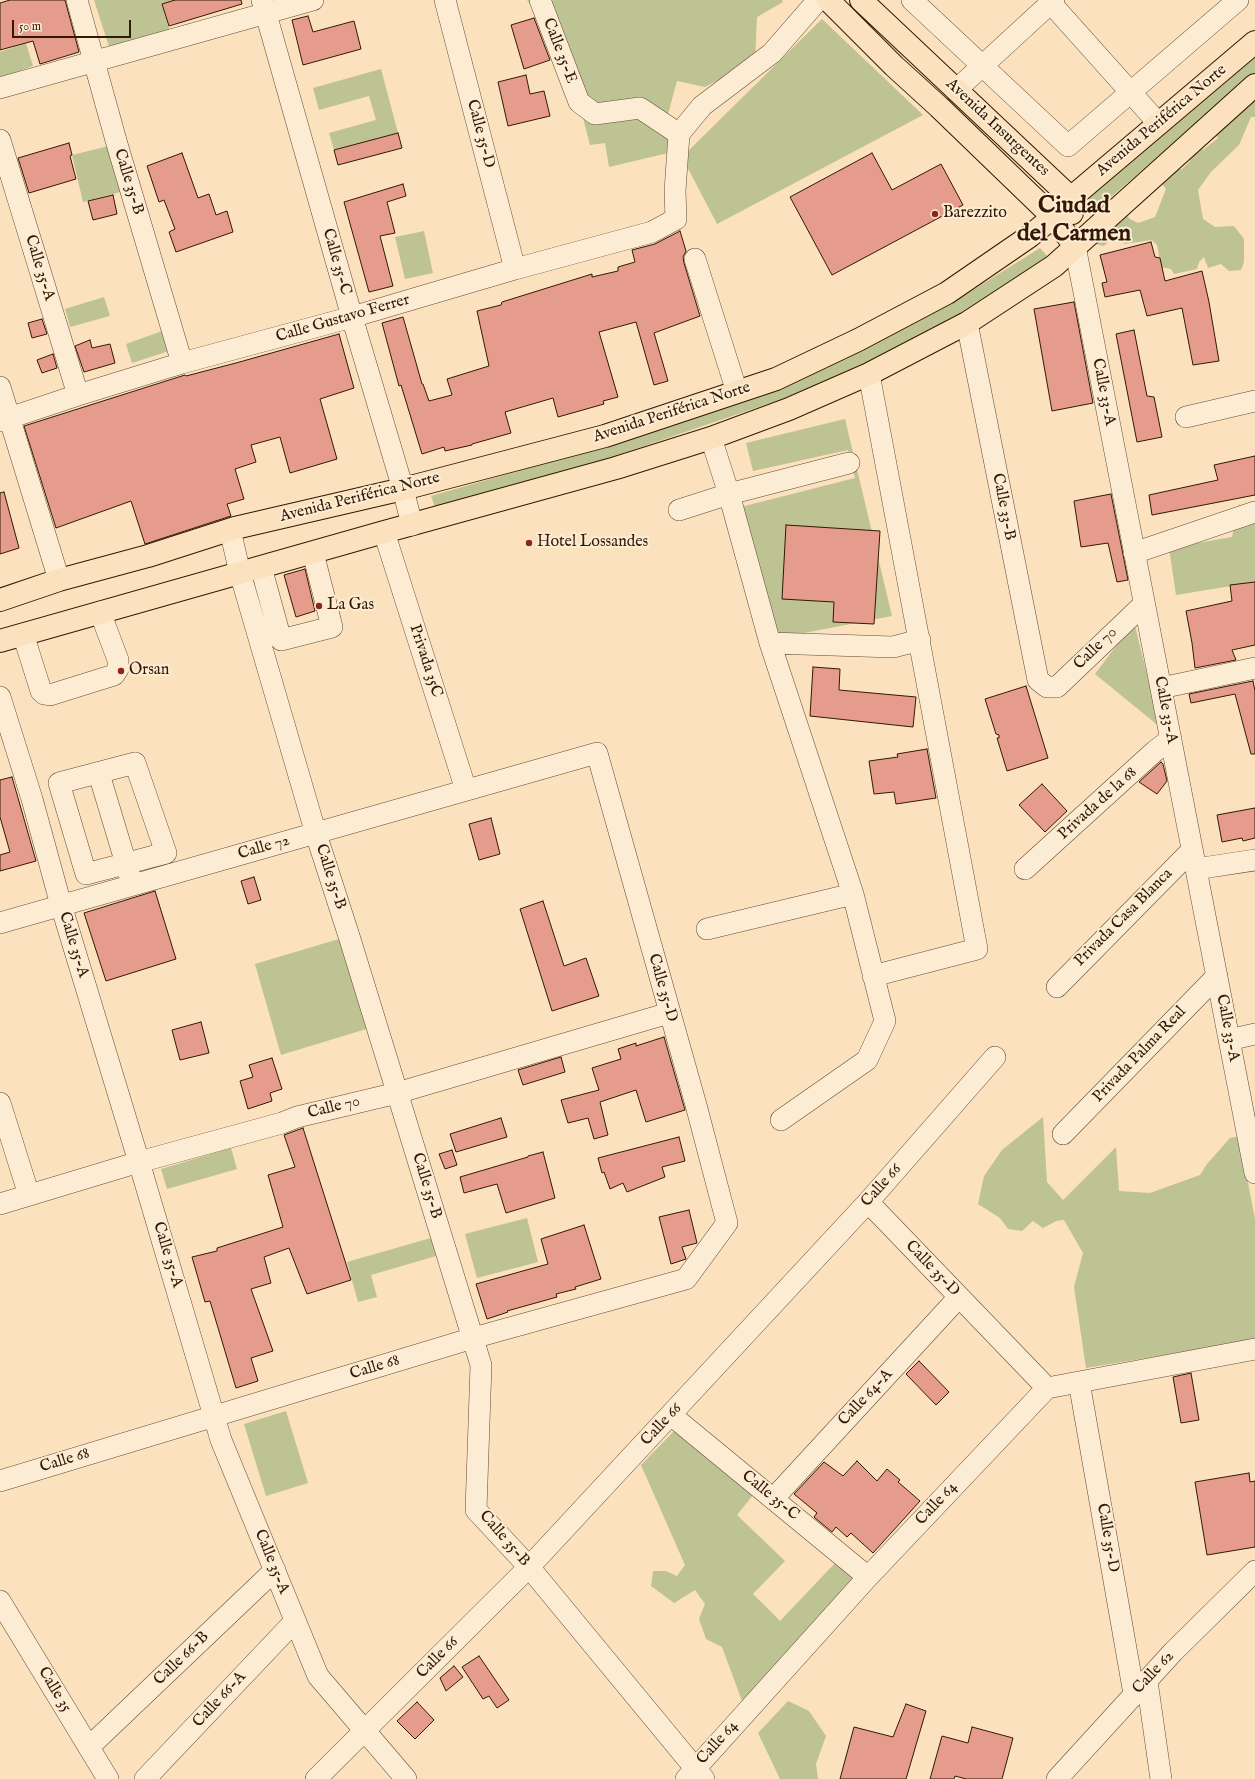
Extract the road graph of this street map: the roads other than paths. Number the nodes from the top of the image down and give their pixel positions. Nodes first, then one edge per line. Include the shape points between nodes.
1 (77, 0) edge
2 (313, 0) edge
3 (445, 0) edge
4 (540, 0) edge
5 (818, 0) edge
6 (828, 0) edge
7 (861, 0) edge
8 (912, 0) edge
9 (1238, 0) edge
10 (1051, 1) edge
11 (264, 7) edge
12 (1255, 42) edge
13 (94, 61) junction
14 (982, 66) junction
15 (1255, 85) edge
16 (0, 88) edge
17 (956, 90) junction
18 (1130, 92) junction
19 (1159, 124) junction
20 (679, 134) junction
21 (0, 140) edge
22 (1071, 198) junction
23 (1053, 218) junction
24 (1075, 246) junction
25 (695, 259) dead end
26 (515, 269) junction
27 (352, 317) junction
28 (967, 323) junction
29 (182, 363) junction
30 (869, 374) junction
31 (0, 387) edge
32 (737, 392) junction
33 (78, 395) junction
34 (1255, 401) edge
35 (1186, 417) dead end
36 (5, 420) edge
37 (711, 438) junction
38 (849, 463) dead end
39 (403, 489) junction
40 (729, 494) junction
41 (679, 510) dead end
42 (1255, 512) edge
43 (412, 525) junction
44 (230, 530) junction
45 (384, 532) junction
46 (313, 553) junction
47 (1134, 553) junction
48 (261, 567) junction
49 (240, 572) junction
50 (59, 580) junction
51 (0, 600) edge
52 (1144, 604) junction
53 (100, 612) junction
54 (23, 634) junction
55 (920, 640) junction
56 (0, 641) edge
57 (770, 642) junction
58 (1255, 668) edge
59 (1046, 687) joint
60 (1161, 688) junction
61 (0, 697) edge
62 (1171, 739) junction
63 (597, 753) joint
64 (99, 774) junction
65 (466, 790) junction
66 (316, 834) junction
67 (1194, 859) junction
68 (1255, 860) edge
69 (126, 864) junction
70 (1025, 869) dead end
71 (133, 885) junction
72 (853, 894) junction
73 (61, 905) junction
74 (0, 923) edge
75 (707, 929) dead end
76 (874, 976) junction
77 (1217, 976) junction
78 (1057, 987) dead end
79 (669, 1013) junction
80 (1255, 1034) edge
81 (1229, 1040) junction
82 (995, 1057) dead end
83 (397, 1093) junction
84 (0, 1103) edge
85 (781, 1120) dead end
86 (1063, 1134) dead end
87 (140, 1162) junction
88 (1255, 1173) edge
89 (29, 1195) junction
90 (868, 1202) junction
91 (0, 1204) edge
92 (727, 1223) joint
93 (959, 1297) junction
94 (473, 1338) junction
95 (1255, 1349) edge
96 (1079, 1382) junction
97 (1047, 1388) junction
98 (671, 1415) junction
99 (215, 1416) junction
100 (0, 1481) edge
101 (773, 1499) junction
102 (529, 1567) junction
103 (275, 1570) junction
104 (1255, 1571) edge
105 (868, 1577) junction
106 (0, 1601) edge
107 (295, 1621) junction
108 (1141, 1688) junction
109 (364, 1732) junction
110 (89, 1747) junction
111 (695, 1776) edge
112 (108, 1779) edge
113 (145, 1779) edge
114 (316, 1779) edge
115 (406, 1779) edge
116 (1057, 1779) edge
117 (1161, 1779) edge

1 - 13 street, Calle 35-B
2 - 11 street
3 - 26 street, Calle 35-D
4 - 20 street, Calle 35-E via 579,102 595,114 640,108
5 - 20 street via 772,53 702,106
6 - 23 main road, Avenida Insurgentes
7 - 17 main road, Avenida Insurgentes
8 - 14 street
9 - 18 street
10 - 14 street
10 - 18 street
11 - 13 street
11 - 27 street, Calle 35-C
12 - 19 main road, Avenida Periférica Norte
13 - 16 street
13 - 29 street, Calle 35-B
14 - 17 street
14 - 18 street via 1068,146
15 - 24 main road, Avenida Periférica Norte
17 - 22 main road, Avenida Insurgentes
18 - 19 street
19 - 22 main road, Avenida Periférica Norte
20 - 26 street, Calle Gustavo Ferrer via 675,191 676,220 652,232
21 - 33 street, Calle 35-A
22 - 23 main road, Avenida Periférica Norte
22 - 24 main road
23 - 24 main road, Avenida Insurgentes
23 - 32 main road, Avenida Periférica Norte via 947,293 858,340 776,379
24 - 28 main road, Avenida Periférica Norte via 1054,266
24 - 47 street, Calle 33-A
25 - 32 street
26 - 27 street, Calle Gustavo Ferrer
27 - 29 street, Calle Gustavo Ferrer
27 - 39 street, Calle 35-C
28 - 30 main road, Avenida Periférica Norte
28 - 59 street, Calle 33-B via 1038,680
29 - 33 street, Calle Gustavo Ferrer
30 - 37 main road, Avenida Periférica Norte via 789,409
30 - 55 street
31 - 36 street
32 - 39 main road, Avenida Periférica Norte via 605,436
33 - 36 street, Calle Gustavo Ferrer
34 - 35 street
36 - 50 street
37 - 40 street
37 - 43 main road, Avenida Periférica Norte via 616,468
38 - 40 street
39 - 43 street, Calle 35-C
39 - 44 main road, Avenida Periférica Norte
40 - 41 street
40 - 57 street
42 - 47 street
43 - 45 main road, Avenida Periférica Norte
44 - 49 street, Calle 35-B
44 - 50 main road, Avenida Periférica Norte
45 - 46 main road, Avenida Periférica Norte
45 - 65 street, Privada 35C
46 - 48 main road, Avenida Periférica Norte
46 - 48 street via 332,627 281,640
47 - 52 street, Calle 33-A
48 - 49 main road, Avenida Periférica Norte
49 - 53 main road, Avenida Periférica Norte
49 - 66 street, Calle 35-B
50 - 51 main road, Avenida Periférica Norte
52 - 59 street, Calle 70 via 1057,687
52 - 60 street, Calle 33-A
53 - 54 main road, Avenida Periférica Norte
53 - 54 street via 118,660 118,669 114,675 50,694 41,691
54 - 56 main road, Avenida Periférica Norte
55 - 57 street via 893,647
55 - 76 street via 977,949
57 - 72 street
58 - 60 street
60 - 62 street, Calle 33-A
61 - 73 street, Calle 35-A via 32,799
62 - 67 street, Calle 33-A
62 - 70 street, Privada de la 68
63 - 65 street, Calle 72
63 - 79 street, Calle 35-D
64 - 69 street
64 - 69 street via 134,763 166,853
64 - 69 street via 59,783 86,874
65 - 66 street, Calle 72
66 - 71 street, Calle 72
66 - 83 street, Calle 35-B
67 - 68 street
67 - 77 street, Calle 33-A
67 - 78 street, Privada Casa Blanca
69 - 71 street
71 - 73 street, Calle 72
72 - 75 street
72 - 76 street
73 - 74 street, Calle 72
73 - 87 street, Calle 35-A
76 - 85 street via 885,1021 867,1060
77 - 81 street, Calle 33-A
77 - 86 street, Privada Palma Real
79 - 83 street, Calle 70
79 - 92 street, Calle 35-D
80 - 81 street
81 - 88 street, Calle 33-A
82 - 90 street, Calle 66
83 - 87 street, Calle 70 via 297,1117
83 - 94 street, Calle 35-B
84 - 89 street
87 - 89 street, Calle 70
87 - 99 street, Calle 35-A
89 - 91 street, Calle 70
90 - 93 street, Calle 35-D
90 - 98 street, Calle 66
92 - 94 street, Calle 68 via 686,1279
93 - 97 street, Calle 35-D
93 - 101 street, Calle 64-A
94 - 99 street, Calle 68
94 - 102 street, Calle 35-B via 481,1365 476,1510
95 - 96 street
96 - 97 street
96 - 108 street, Calle 35-D
97 - 105 street, Calle 64
98 - 101 street, Calle 35-C
98 - 102 street, Calle 66
99 - 100 street, Calle 68
99 - 103 street, Calle 35-A via 221,1440
101 - 105 street, Calle 35-C
102 - 109 street, Calle 66
102 - 111 street, Calle 35-B
103 - 107 street, Calle 35-A
103 - 110 street, Calle 66-B
104 - 108 street, Calle 62
105 - 111 street, Calle 64
106 - 110 street, Calle 35
107 - 109 street, Calle 35-A via 318,1676
107 - 113 street, Calle 66-A
108 - 116 street, Calle 62
108 - 117 street, Calle 35-D
109 - 114 street, Calle 66
109 - 115 street, Calle 35-A
110 - 112 street, Calle 35

